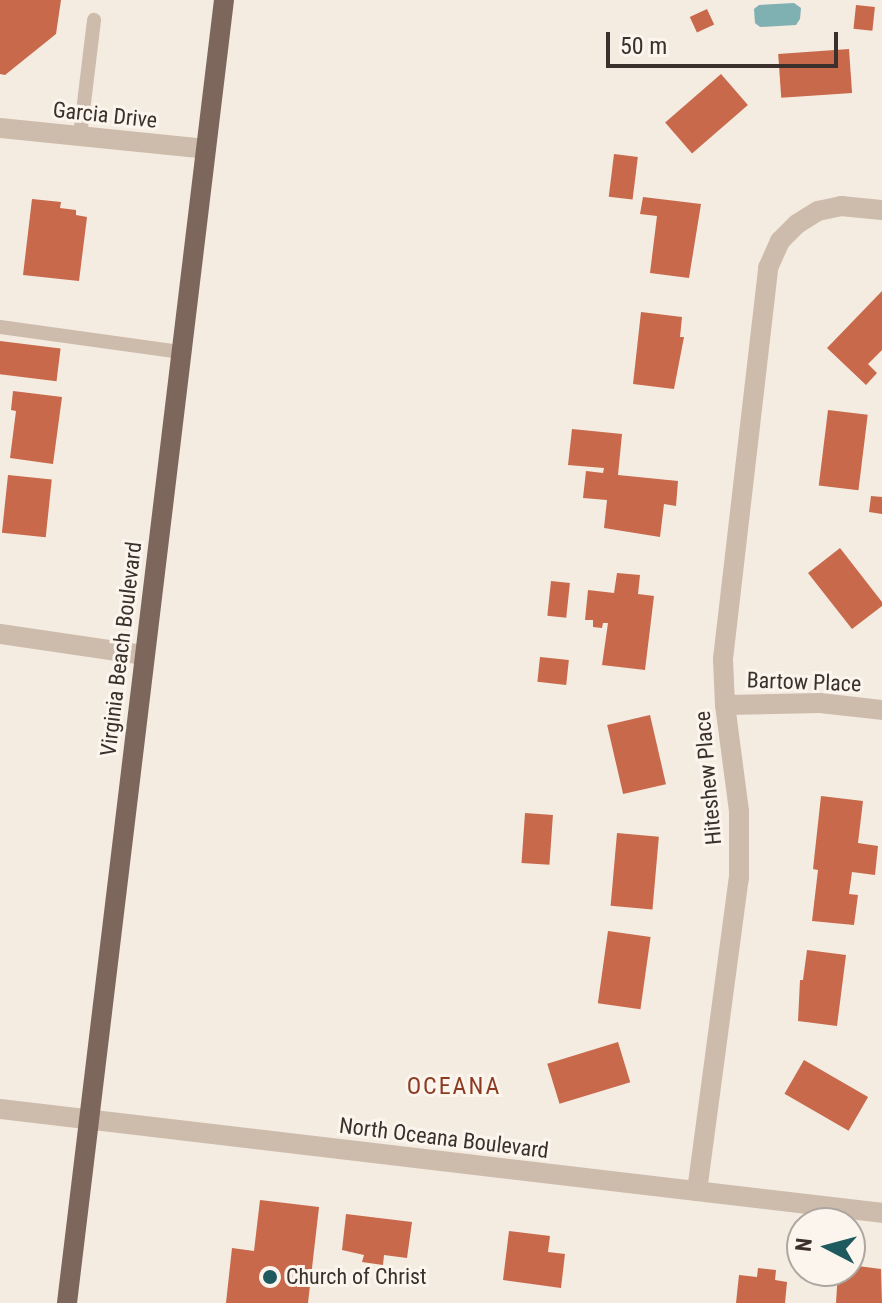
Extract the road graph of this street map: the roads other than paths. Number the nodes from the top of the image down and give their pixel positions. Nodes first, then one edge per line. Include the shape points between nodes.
1 (224, 0) edge
2 (94, 20) dead end
3 (0, 128) edge
4 (80, 136) junction
5 (206, 149) junction
6 (882, 210) edge
7 (0, 327) edge
8 (181, 352) junction
9 (0, 634) edge
10 (144, 655) junction
11 (725, 705) junction
12 (882, 710) edge
13 (0, 1109) edge
14 (89, 1121) junction
15 (697, 1191) junction
16 (882, 1213) edge
17 (67, 1303) edge

1 - 5 main road, Virginia Beach Boulevard
2 - 4 lane
3 - 4 street, Garcia Drive
4 - 5 street, Garcia Drive
5 - 8 main road, Virginia Beach Boulevard
6 - 11 street, Hiteshew Place via 841,206 818,211 780,241 768,268 725,638
7 - 8 lane
8 - 10 main road, Virginia Beach Boulevard
9 - 10 street
10 - 14 main road, Virginia Beach Boulevard
11 - 12 street, Bartow Place via 820,703
11 - 15 street, Hiteshew Place via 739,811 739,878
13 - 14 street, North Oceana Boulevard
14 - 15 street, North Oceana Boulevard
14 - 17 main road, Virginia Beach Boulevard
15 - 16 street, North Oceana Boulevard

